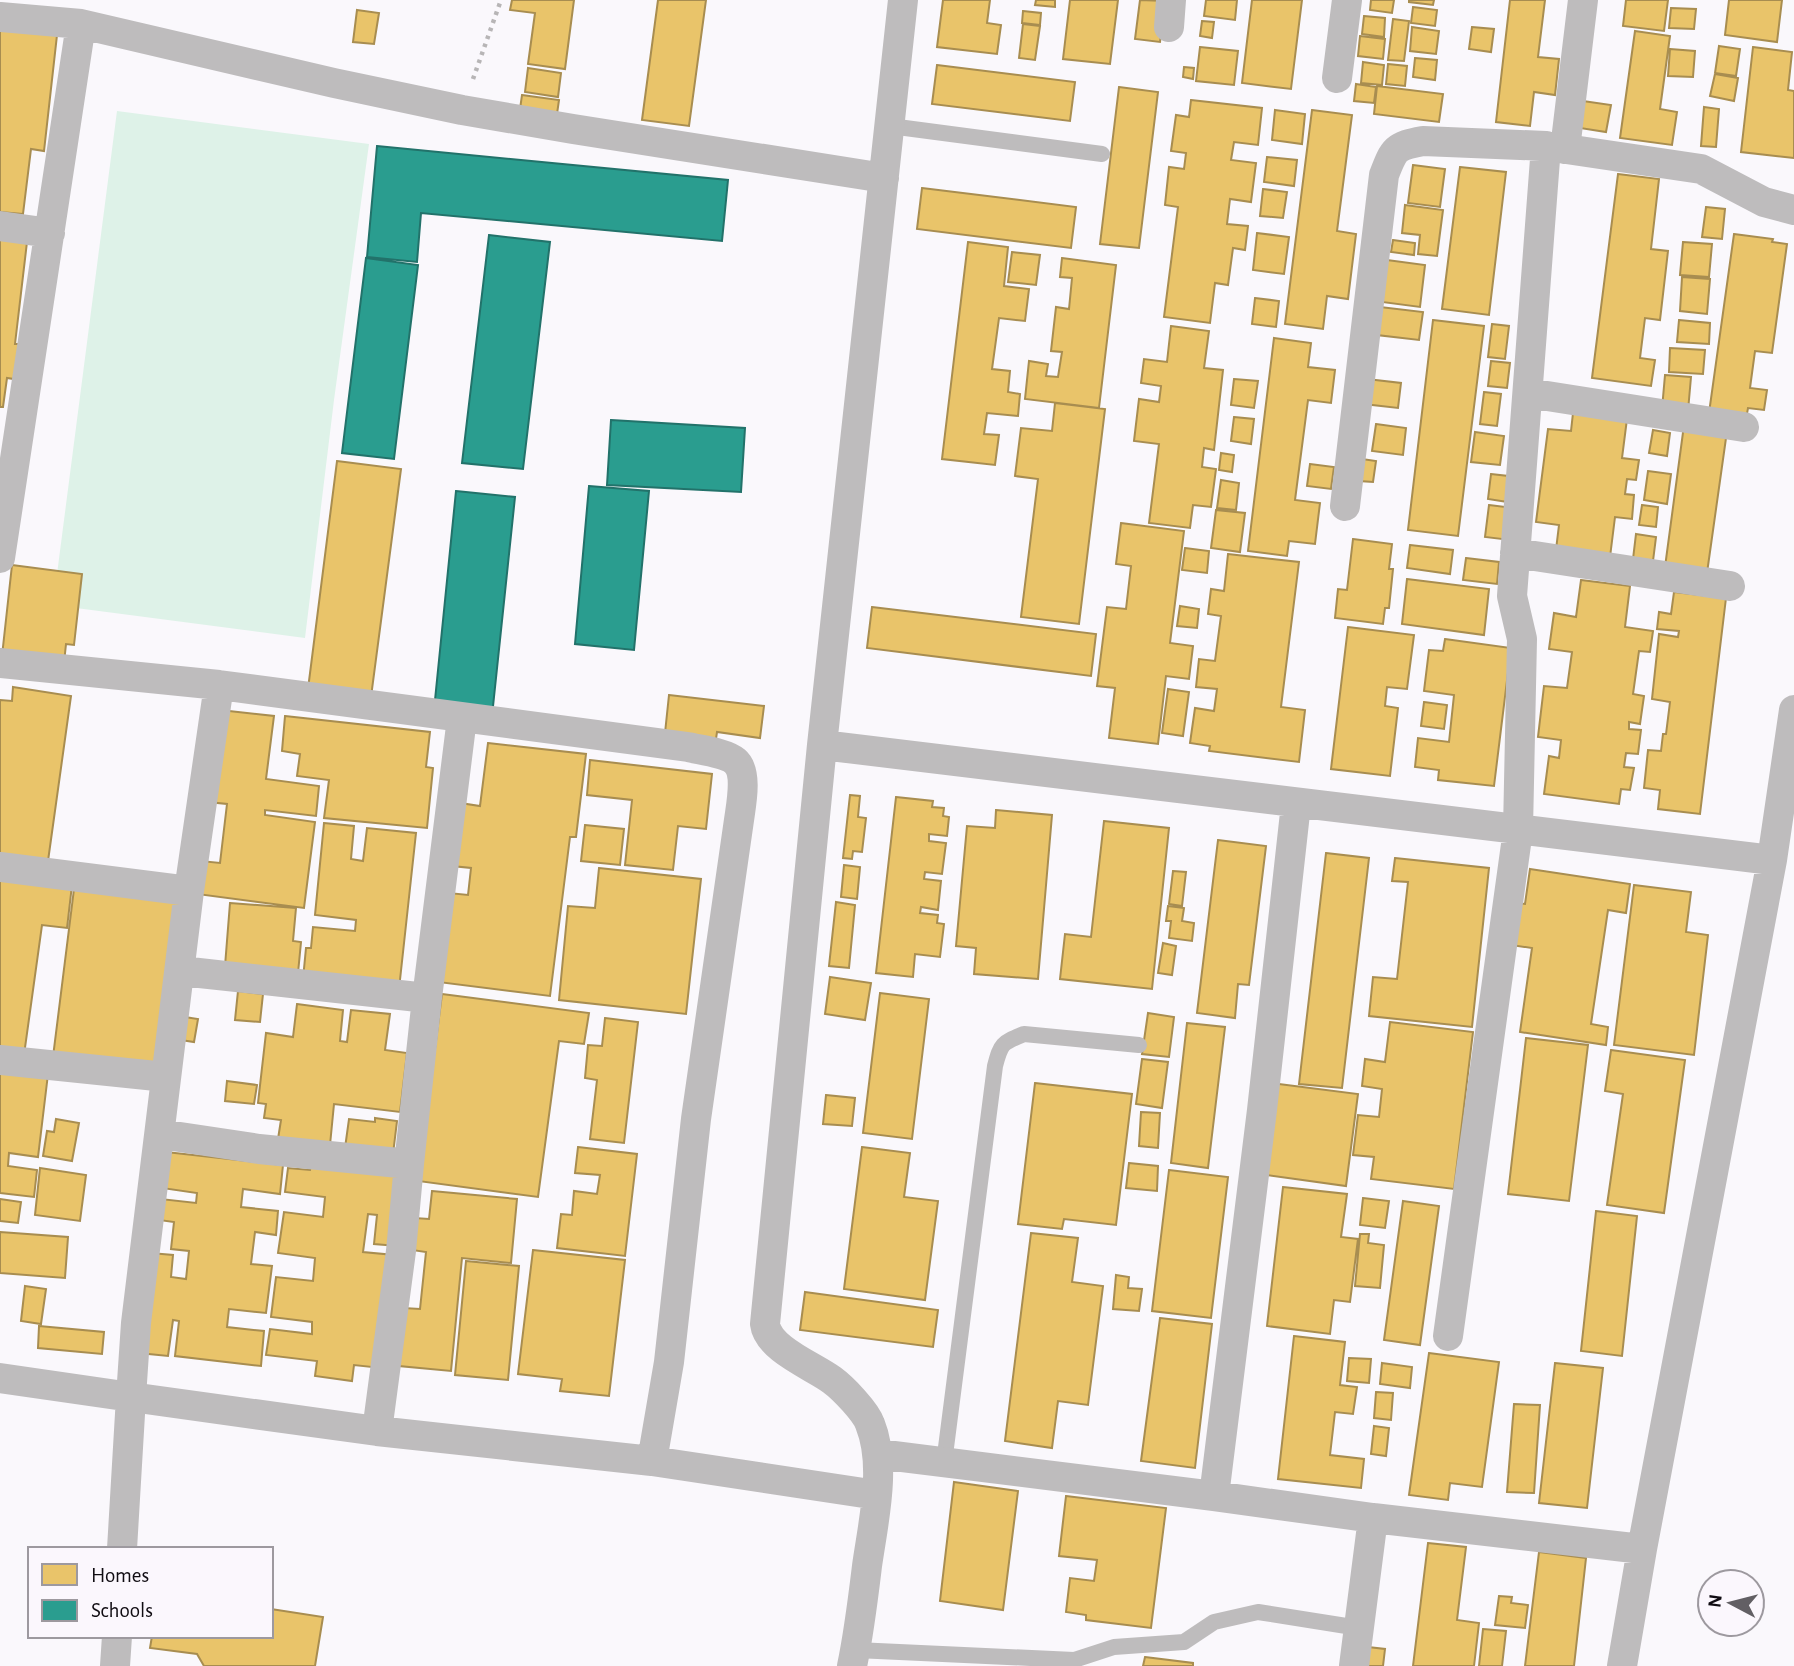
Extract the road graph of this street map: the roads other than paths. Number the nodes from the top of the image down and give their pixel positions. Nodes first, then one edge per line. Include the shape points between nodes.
1 (903, 0) edge
2 (1347, 0) edge
3 (1583, 0) edge
4 (0, 17) edge
5 (80, 24) junction
6 (1337, 78) dead end
7 (890, 127) junction
8 (1556, 148) junction
9 (1102, 154) dead end
10 (884, 178) junction
11 (1794, 210) edge
12 (0, 226) edge
13 (50, 233) junction
14 (1528, 393) junction
15 (10, 425) edge
16 (1744, 427) dead end
17 (1345, 506) dead end
18 (1516, 553) junction
19 (0, 558) edge
20 (1730, 586) dead end
21 (0, 663) edge
22 (219, 685) junction
23 (1794, 710) edge
24 (462, 718) junction
25 (822, 745) junction
26 (1296, 803) junction
27 (1518, 830) junction
28 (1772, 860) junction
29 (0, 867) edge
30 (189, 891) junction
31 (181, 971) junction
32 (427, 998) junction
33 (1139, 1045) dead end
34 (0, 1060) edge
35 (166, 1077) junction
36 (160, 1134) junction
37 (409, 1164) junction
38 (1448, 1336) dead end
39 (0, 1378) edge
40 (131, 1397) junction
41 (377, 1431) junction
42 (877, 1454) junction
43 (652, 1461) junction
44 (944, 1463) junction
45 (877, 1495) junction
46 (1214, 1496) junction
47 (1373, 1518) junction
48 (122, 1547) edge
49 (1642, 1549) junction
50 (1359, 1628) junction
51 (117, 1638) edge
52 (854, 1658) edge
53 (115, 1666) edge
54 (1353, 1666) edge
55 (1622, 1666) edge

1 - 7 street
2 - 6 street
3 - 8 street
4 - 5 street
5 - 10 street via 463,110
5 - 13 street
7 - 9 lane
7 - 10 street
8 - 11 street via 1701,169 1765,202
8 - 14 street
8 - 17 street via 1423,141 1403,145 1391,156 1384,174
10 - 25 street
12 - 13 street
13 - 15 street
14 - 16 street
14 - 18 street
15 - 19 street
18 - 20 street
18 - 27 street via 1512,596 1522,639
21 - 22 street
22 - 24 street
22 - 30 street
23 - 28 street
24 - 32 street
24 - 43 street via 688,747 726,756 741,772 739,820
25 - 26 street
25 - 42 street via 765,1324 774,1342 848,1394 870,1422
26 - 27 street
26 - 46 street
27 - 28 street
27 - 38 street
28 - 49 street
29 - 30 street
30 - 31 street
31 - 32 street
31 - 35 street
32 - 37 street
33 - 44 lane via 1024,1034 1000,1047
34 - 35 street
35 - 36 street
36 - 37 street
36 - 40 street
37 - 41 street
39 - 40 street
40 - 41 street
40 - 48 street
41 - 43 street
42 - 44 street
42 - 45 street
43 - 45 street
44 - 46 street
45 - 52 street
46 - 47 street
47 - 49 street
47 - 50 street
49 - 55 street
50 - 52 lane via 1258,1612 1214,1622 1184,1642 1114,1647 1074,1660
50 - 54 street
51 - 53 street

